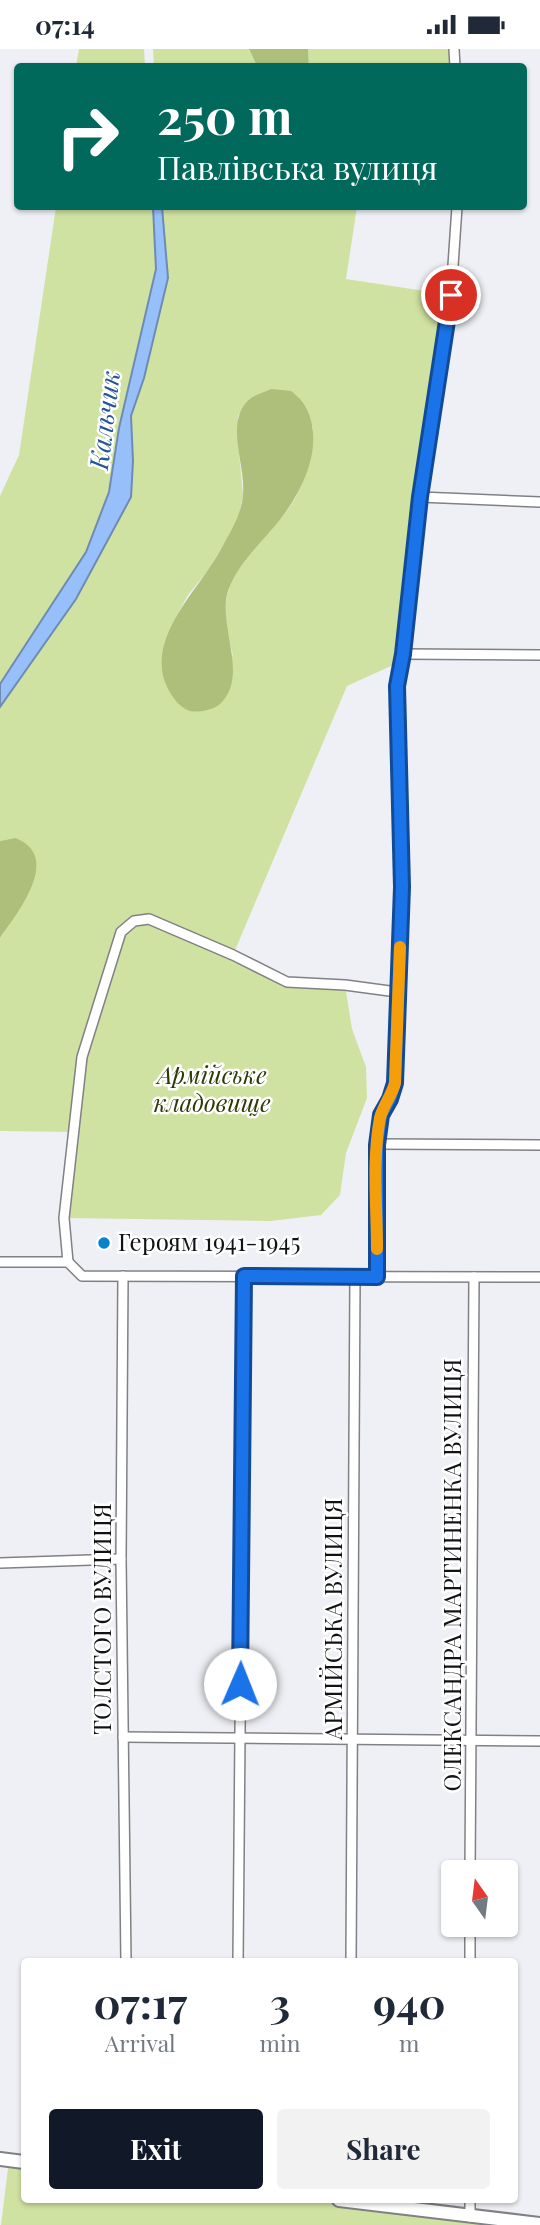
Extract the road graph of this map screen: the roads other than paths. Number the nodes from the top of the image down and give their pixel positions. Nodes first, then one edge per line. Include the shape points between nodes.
1 (457, 210) edge
2 (420, 497) junction
3 (540, 502) edge
4 (403, 654) junction
5 (540, 655) edge
6 (397, 992) junction
7 (377, 1145) junction
8 (540, 1145) edge
9 (0, 1262) edge
10 (68, 1262) junction
11 (123, 1276) junction
12 (244, 1276) junction
13 (355, 1277) junction
14 (377, 1277) junction
15 (474, 1277) junction
16 (540, 1277) edge
17 (121, 1559) junction
18 (0, 1563) edge
19 (123, 1737) junction
20 (239, 1738) junction
21 (352, 1739) junction
22 (471, 1741) junction
23 (540, 1741) edge
24 (471, 1860) edge
25 (470, 1937) edge
26 (126, 1958) edge
27 (238, 1958) edge
28 (351, 1958) edge
29 (470, 1958) edge
30 (0, 2159) edge
31 (21, 2162) edge
32 (368, 2203) edge
33 (470, 2203) edge
34 (470, 2217) junction
35 (540, 2224) edge

1 - 2 street via 451,295
2 - 3 street
2 - 4 street
4 - 5 street
4 - 6 street via 397,686 402,842
6 - 7 street via 395,1083 381,1115
6 - 10 street via 286,982 149,919 134,921 121,932 82,1057 64,1218
7 - 8 street
7 - 14 street
9 - 10 street
10 - 11 street via 82,1276
11 - 12 street
11 - 17 street, ТОЛСТОГО ВУЛИЦЯ
12 - 13 street
12 - 20 street
13 - 14 street
13 - 21 street, АРМІЙСЬКА ВУЛИЦЯ
14 - 15 street
15 - 16 street
15 - 22 street, ОЛЕКСАНДРА МАРТИНЕНКА ВУЛИЦЯ
17 - 18 street
17 - 19 street, ТОЛСТОГО ВУЛИЦЯ
19 - 20 street
19 - 26 street, ТОЛСТОГО ВУЛИЦЯ
20 - 21 street
20 - 27 street
21 - 22 street
21 - 28 street, АРМІЙСЬКА ВУЛИЦЯ
22 - 23 street
22 - 24 street, ОЛЕКСАНДРА МАРТИНЕНКА ВУЛИЦЯ
25 - 29 street
30 - 31 street
32 - 34 street
33 - 34 street
34 - 35 street

